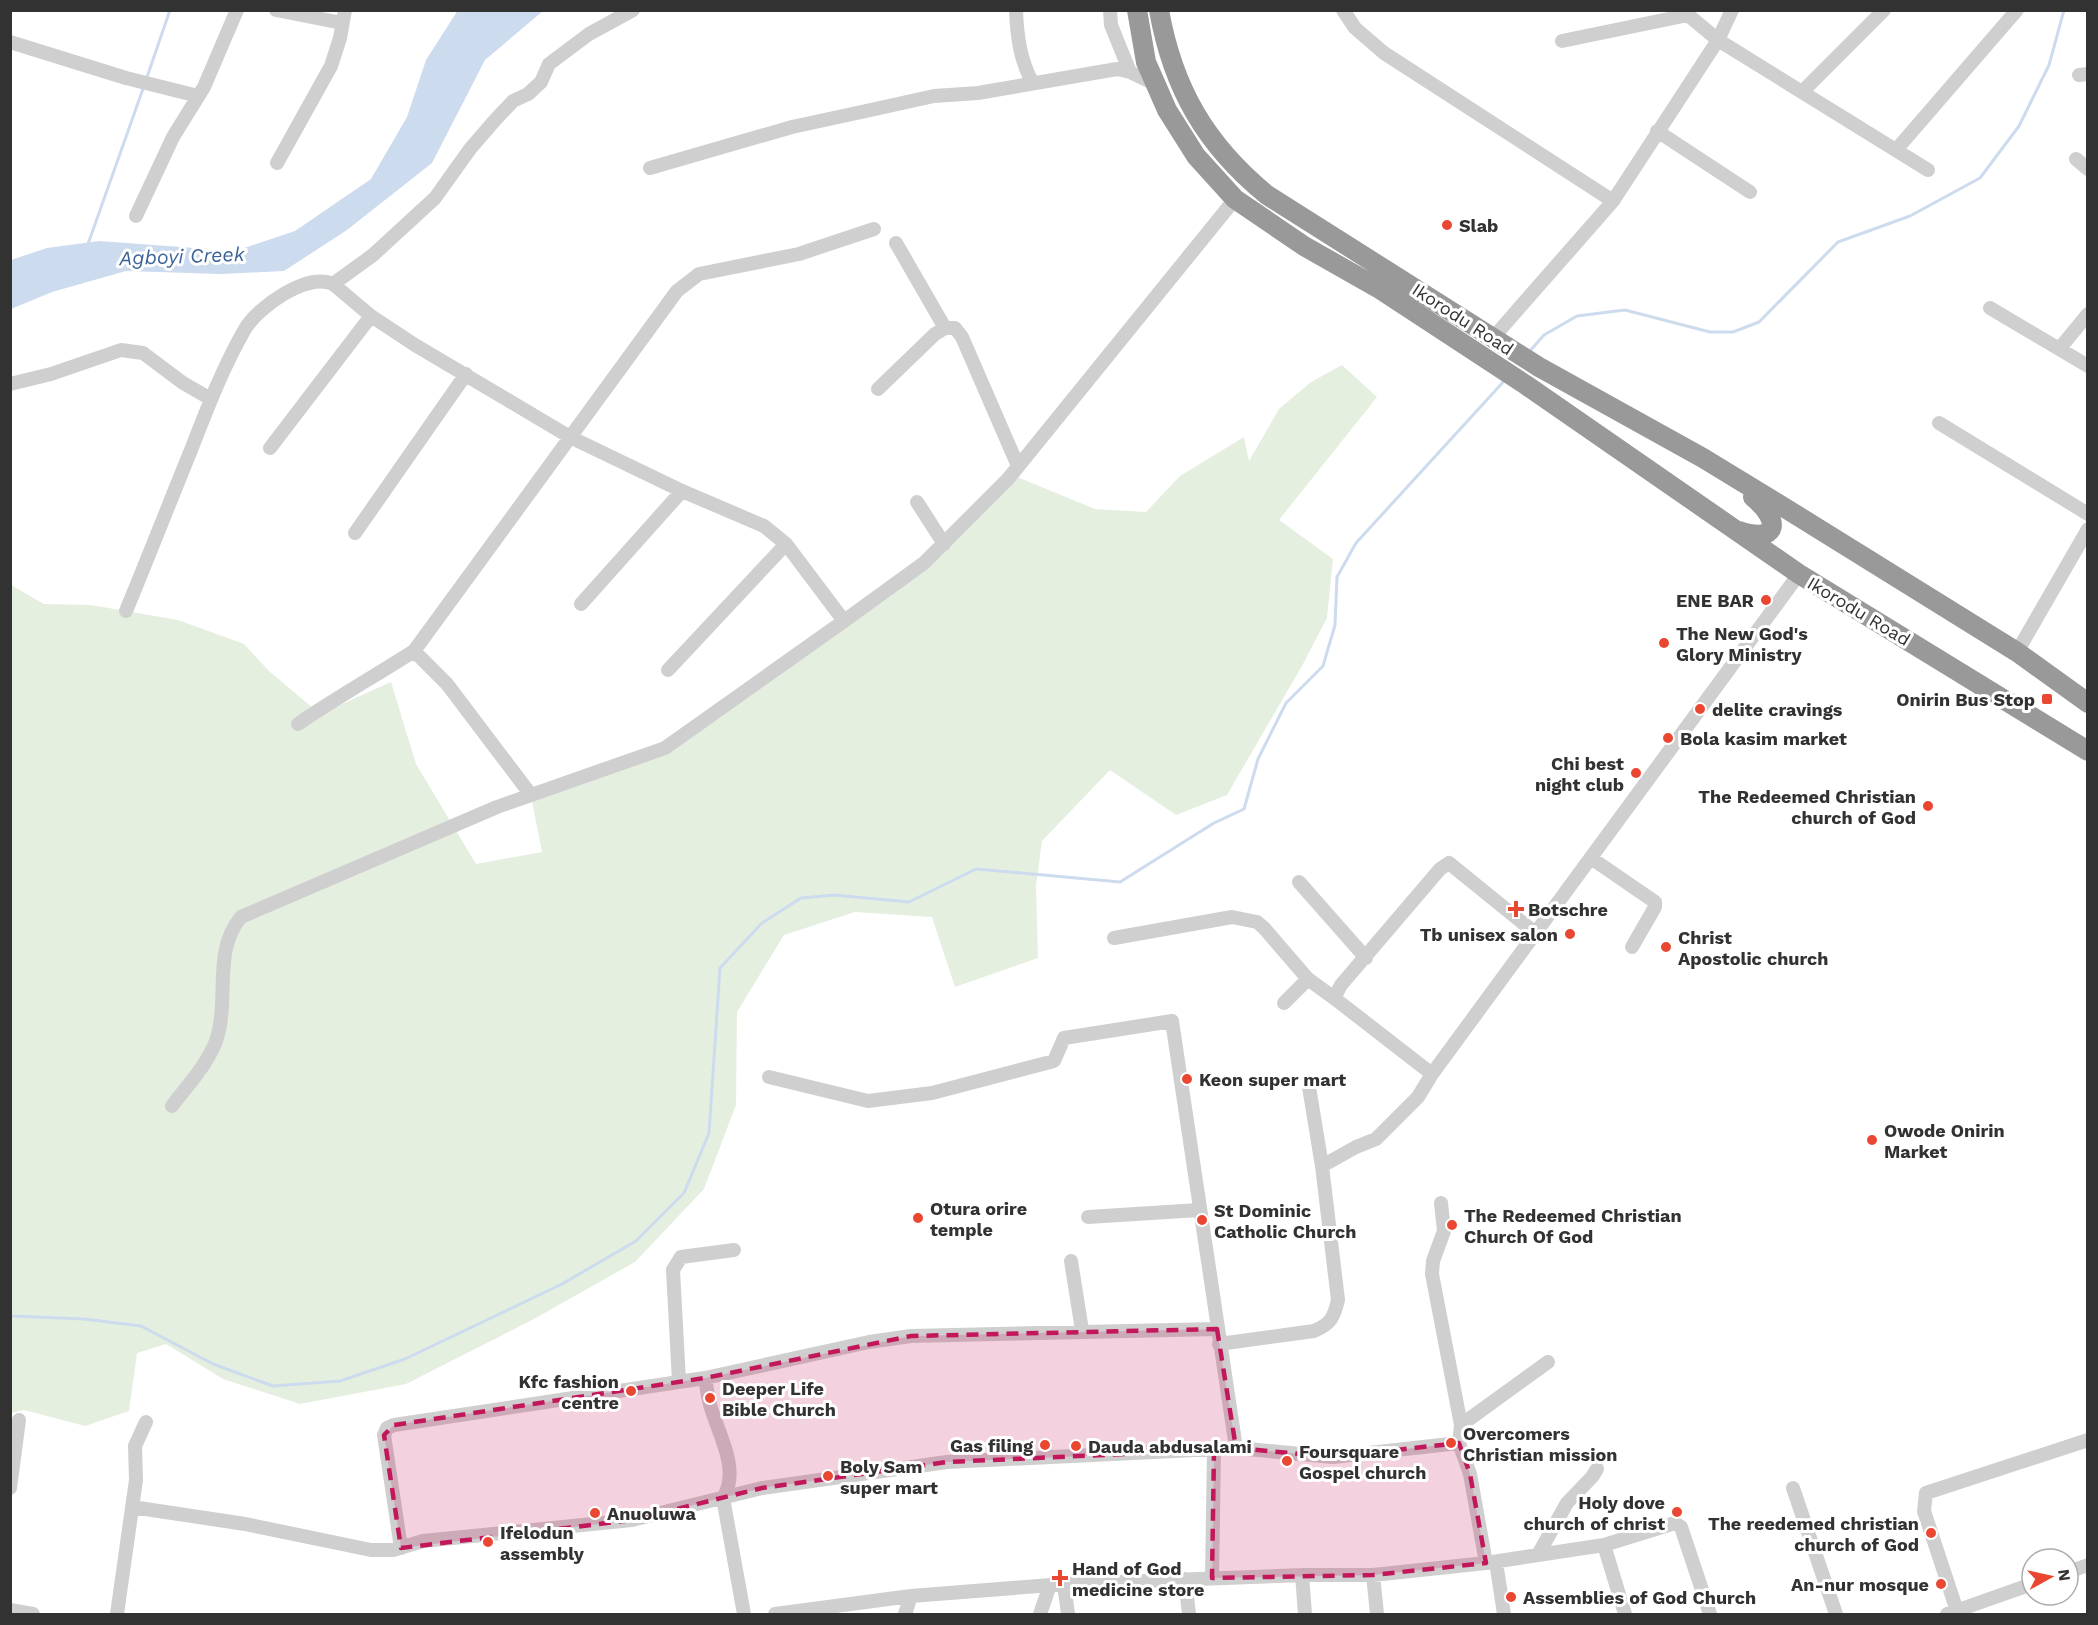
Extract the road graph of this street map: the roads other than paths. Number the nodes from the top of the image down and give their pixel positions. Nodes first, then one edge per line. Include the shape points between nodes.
1 (237, 10) edge
2 (276, 10) edge
3 (633, 10) edge
4 (1016, 10) edge
5 (1110, 10) edge
6 (1135, 10) edge
7 (1159, 10) edge
8 (1343, 10) edge
9 (1732, 10) edge
10 (1884, 10) edge
11 (2017, 10) edge
12 (343, 17) edge
13 (1718, 39) junction
14 (1562, 41) dead end
15 (10, 42) edge
16 (1130, 72) junction
17 (1032, 82) junction
18 (1155, 84) junction
19 (1802, 92) junction
20 (198, 96) junction
21 (1657, 131) junction
22 (1896, 150) junction
23 (2076, 159) dead end
24 (277, 163) dead end
25 (650, 168) dead end
26 (2088, 169) edge
27 (1928, 170) dead end
28 (1750, 192) dead end
29 (1236, 199) junction
30 (1613, 201) junction
31 (136, 216) dead end
32 (874, 229) dead end
33 (896, 243) dead end
34 (333, 284) junction
35 (1990, 308) dead end
36 (2088, 314) edge
37 (371, 316) junction
38 (945, 328) junction
39 (1506, 339) junction
40 (2060, 348) junction
41 (2088, 366) edge
42 (466, 374) junction
43 (10, 384) edge
44 (878, 389) dead end
45 (211, 399) junction
46 (1939, 423) dead end
47 (570, 437) junction
48 (270, 448) dead end
49 (1703, 458) junction
50 (1018, 466) junction
51 (682, 491) junction
52 (917, 502) dead end
53 (2088, 514) edge
54 (2088, 529) edge
55 (1736, 531) junction
56 (355, 533) dead end
57 (786, 544) junction
58 (944, 544) junction
59 (1799, 574) junction
60 (581, 604) dead end
61 (126, 611) dead end
62 (844, 621) junction
63 (414, 651) junction
64 (2018, 652) junction
65 (668, 670) dead end
66 (2088, 703) edge
67 (298, 724) dead end
68 (2088, 751) edge
69 (531, 795) junction
70 (1591, 858) junction
71 (1299, 882) dead end
72 (1534, 932) junction
73 (1114, 939) dead end
74 (1632, 947) dead end
75 (1366, 958) junction
76 (1308, 979) junction
77 (1334, 998) junction
78 (1284, 1004) dead end
79 (1432, 1074) junction
80 (769, 1077) dead end
81 (1309, 1087) dead end
82 (172, 1106) dead end
83 (1322, 1166) junction
84 (1441, 1203) dead end
85 (1199, 1210) junction
86 (1088, 1217) dead end
87 (734, 1250) dead end
88 (1071, 1261) dead end
89 (1217, 1329) junction
90 (1082, 1330) junction
91 (1219, 1344) junction
92 (1548, 1362) dead end
93 (705, 1378) junction
94 (679, 1381) junction
95 (19, 1420) dead end
96 (146, 1422) dead end
97 (1461, 1425) junction
98 (2088, 1440) edge
99 (1459, 1443) junction
100 (1236, 1448) junction
101 (1214, 1450) junction
102 (1597, 1469) dead end
103 (10, 1488) edge
104 (1793, 1488) dead end
105 (723, 1498) junction
106 (132, 1507) junction
107 (1604, 1545) junction
108 (401, 1548) junction
109 (1539, 1553) junction
110 (1491, 1563) junction
111 (1302, 1575) junction
112 (1373, 1575) junction
113 (1212, 1578) junction
114 (1185, 1579) junction
115 (1057, 1585) junction
116 (2020, 1588) edge
117 (911, 1596) junction
118 (10, 1610) edge
119 (1954, 1613) edge
120 (33, 1614) edge
121 (117, 1614) edge
122 (744, 1614) edge
123 (775, 1614) edge
124 (905, 1614) edge
125 (1040, 1614) edge
126 (1068, 1614) edge
127 (1188, 1614) edge
128 (1305, 1614) edge
129 (1377, 1614) edge
130 (1504, 1614) edge
131 (1625, 1614) edge
132 (1710, 1614) edge
133 (1836, 1614) edge

1 - 20 street
2 - 12 street
3 - 34 street via 589,34 549,64 541,82 507,107 435,198 373,255
4 - 17 street via 1024,68
5 - 16 street via 1111,25
6 - 18 highway, Ikorodu Road
7 - 39 highway, Ikorodu Road via 1175,75 1212,140 1230,162 1267,195
8 - 30 street via 1355,28 1384,53
9 - 13 street
10 - 19 street
11 - 22 street
12 - 24 street via 331,66
13 - 14 street via 1688,15
13 - 19 street
13 - 21 street
15 - 20 street
16 - 17 street via 1116,69
16 - 18 street
17 - 25 street via 978,93 934,96 866,111
18 - 29 highway, Ikorodu Road via 1178,131
19 - 22 street
20 - 31 street via 173,137
21 - 28 street
21 - 30 street
22 - 27 street
23 - 26 street
29 - 50 street
29 - 55 highway, Ikorodu Road via 1304,246 1378,288
30 - 39 street
32 - 47 street via 799,254 699,274 690,280 663,306
33 - 38 street
34 - 37 street
34 - 45 street via 311,281 261,310 245,329
35 - 40 street
36 - 40 street
37 - 42 street
37 - 48 street
38 - 44 street
38 - 50 street via 955,328 962,337
39 - 49 highway, Ikorodu Road
40 - 41 street
42 - 47 street
42 - 56 street
43 - 45 street via 121,350 133,350
45 - 61 street
46 - 53 street
47 - 51 street
47 - 63 street
49 - 55 highway via 1756,500 1773,521 1763,534 1752,536
49 - 64 highway, Ikorodu Road
50 - 58 street
51 - 57 street via 764,526
51 - 60 street
52 - 58 street
54 - 64 street
55 - 59 highway, Ikorodu Road
57 - 62 street
57 - 65 street
58 - 62 street
59 - 68 highway, Ikorodu Road
59 - 70 street
62 - 69 street via 665,748
63 - 67 street
63 - 69 street via 447,684
64 - 66 highway, Ikorodu Road
69 - 82 street via 241,917 227,937 223,1008 216,1040 203,1065
70 - 72 street
70 - 74 street via 1655,902
71 - 75 street
72 - 75 street via 1449,863
72 - 79 street
73 - 76 street via 1232,917 1247,919 1264,928
75 - 77 street
76 - 77 street
76 - 78 street
77 - 79 street
79 - 83 street via 1418,1097 1376,1139
80 - 85 street via 868,1101 932,1093 1054,1061 1064,1038 1172,1022
81 - 83 street
83 - 91 street via 1338,1300 1333,1318 1327,1326 1314,1331
84 - 97 street via 1444,1231 1432,1274
85 - 86 street
85 - 89 street
87 - 94 street via 681,1257 673,1270
88 - 90 street
89 - 90 street
89 - 91 street
90 - 93 street via 911,1336
91 - 100 street
92 - 97 street
93 - 94 street
93 - 105 street via 727,1452 728,1482
94 - 108 street via 387,1428 384,1435
95 - 103 street
96 - 106 street via 135,1446
97 - 99 street
98 - 119 street via 1926,1493 1924,1511
99 - 100 street via 1332,1457
99 - 110 street
100 - 101 street
101 - 105 street via 947,1462 762,1488
101 - 113 street
102 - 109 street via 1567,1503
104 - 133 street
105 - 108 street via 632,1520 423,1541
105 - 122 street
106 - 108 street via 245,1524 371,1550
106 - 121 street
107 - 109 street
107 - 131 street
107 - 132 street via 1675,1522 1681,1527
109 - 110 street
110 - 112 street
110 - 130 street
111 - 112 street
111 - 113 street
111 - 128 street
112 - 129 street
113 - 114 street
114 - 115 street
114 - 127 street
115 - 117 street
115 - 125 street
115 - 126 street
116 - 119 street
117 - 123 street
117 - 124 street
118 - 120 street

